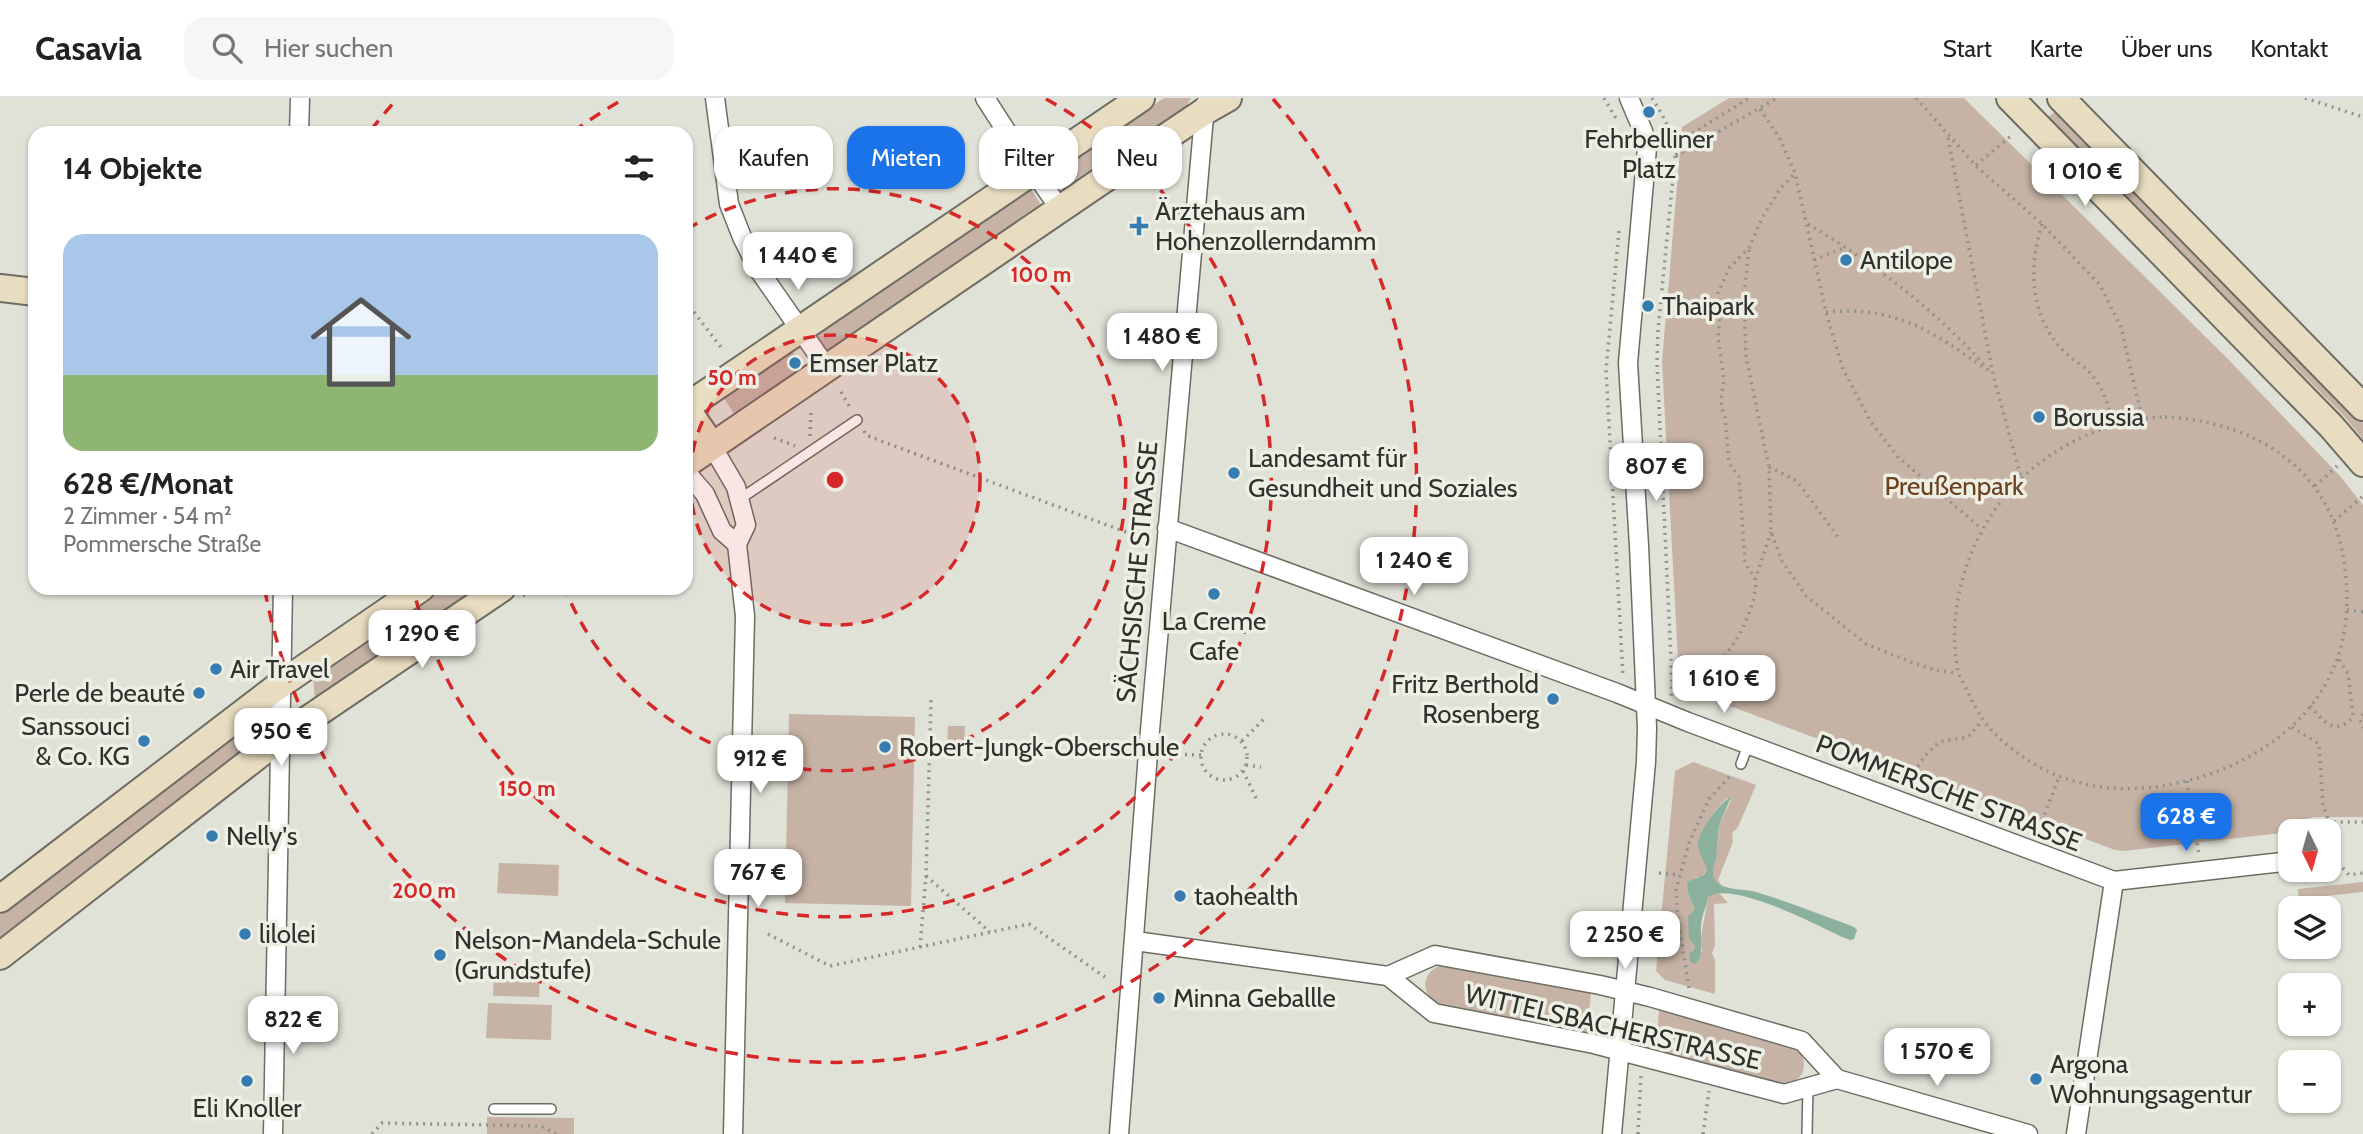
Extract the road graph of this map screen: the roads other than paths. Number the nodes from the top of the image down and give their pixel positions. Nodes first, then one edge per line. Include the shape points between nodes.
1 (300, 98) edge
2 (715, 98) edge
3 (985, 98) edge
4 (1140, 98) edge
5 (1228, 98) edge
6 (1629, 98) edge
7 (2010, 98) edge
8 (2061, 98) edge
9 (1205, 104) edge
10 (299, 126) edge
11 (1003, 126) edge
12 (1078, 140) edge
13 (1007, 189) edge
14 (1046, 189) edge
15 (1060, 209) junction
16 (0, 288) edge
17 (28, 291) edge
18 (800, 330) junction
19 (827, 368) junction
20 (693, 402) edge
21 (2363, 407) edge
22 (693, 418) edge
23 (857, 420) road end
24 (712, 446) junction
25 (693, 459) edge
26 (2350, 464) edge
27 (693, 480) edge
28 (740, 499) junction
29 (1167, 528) junction
30 (737, 544) junction
31 (283, 595) edge
32 (411, 595) edge
33 (492, 595) edge
34 (281, 684) junction
35 (1646, 705) junction
36 (279, 739) junction
37 (1748, 745) junction
38 (1741, 764) road end
39 (2278, 861) edge
40 (2114, 881) junction
41 (0, 899) edge
42 (1135, 941) junction
43 (0, 956) edge
44 (1388, 976) junction
45 (1624, 990) junction
46 (1619, 1050) junction
47 (1837, 1079) junction
48 (1808, 1087) junction
49 (494, 1109) dead end
50 (551, 1109) dead end
51 (273, 1134) edge
52 (733, 1134) edge
53 (1119, 1134) edge
54 (1612, 1134) edge
55 (1807, 1134) edge
56 (2028, 1134) edge
57 (2076, 1134) edge

1 - 10 street
2 - 18 street via 729,204 758,269
3 - 11 street
4 - 12 main road
5 - 9 main road
6 - 35 street via 1647,148 1628,363
7 - 26 main road via 2331,426
8 - 21 main road
9 - 15 main road
9 - 29 street, SÄCHSISCHE STRASSE
13 - 18 main road
14 - 15 street
15 - 19 main road
16 - 17 main road
18 - 19 street
18 - 20 main road
19 - 24 main road
22 - 24 main road
23 - 28 lane
24 - 25 main road
24 - 28 street
27 - 30 street via 705,494 722,531
28 - 30 street via 746,524
29 - 35 street, POMMERSCHE STRASSE
29 - 42 street, SÄCHSISCHE STRASSE
30 - 52 street via 745,616
31 - 34 street
32 - 34 main road
33 - 36 main road
34 - 36 street
34 - 41 main road
35 - 37 street, POMMERSCHE STRASSE
35 - 45 street via 1645,772
36 - 43 main road
36 - 51 street
37 - 38 lane
37 - 40 street, POMMERSCHE STRASSE
39 - 40 street, POMMERSCHE STRASSE
40 - 57 street
42 - 44 street
42 - 53 street, SÄCHSISCHE STRASSE
44 - 45 street, WITTELSBACHERSTRASSE via 1435,956
44 - 46 street, WITTELSBACHERSTRASSE via 1434,1013
45 - 46 street
45 - 47 street, WITTELSBACHERSTRASSE via 1801,1041
46 - 48 street, WITTELSBACHERSTRASSE via 1784,1094
46 - 54 street
47 - 48 street, WITTELSBACHERSTRASSE
47 - 56 street
48 - 55 lane
49 - 50 lane

